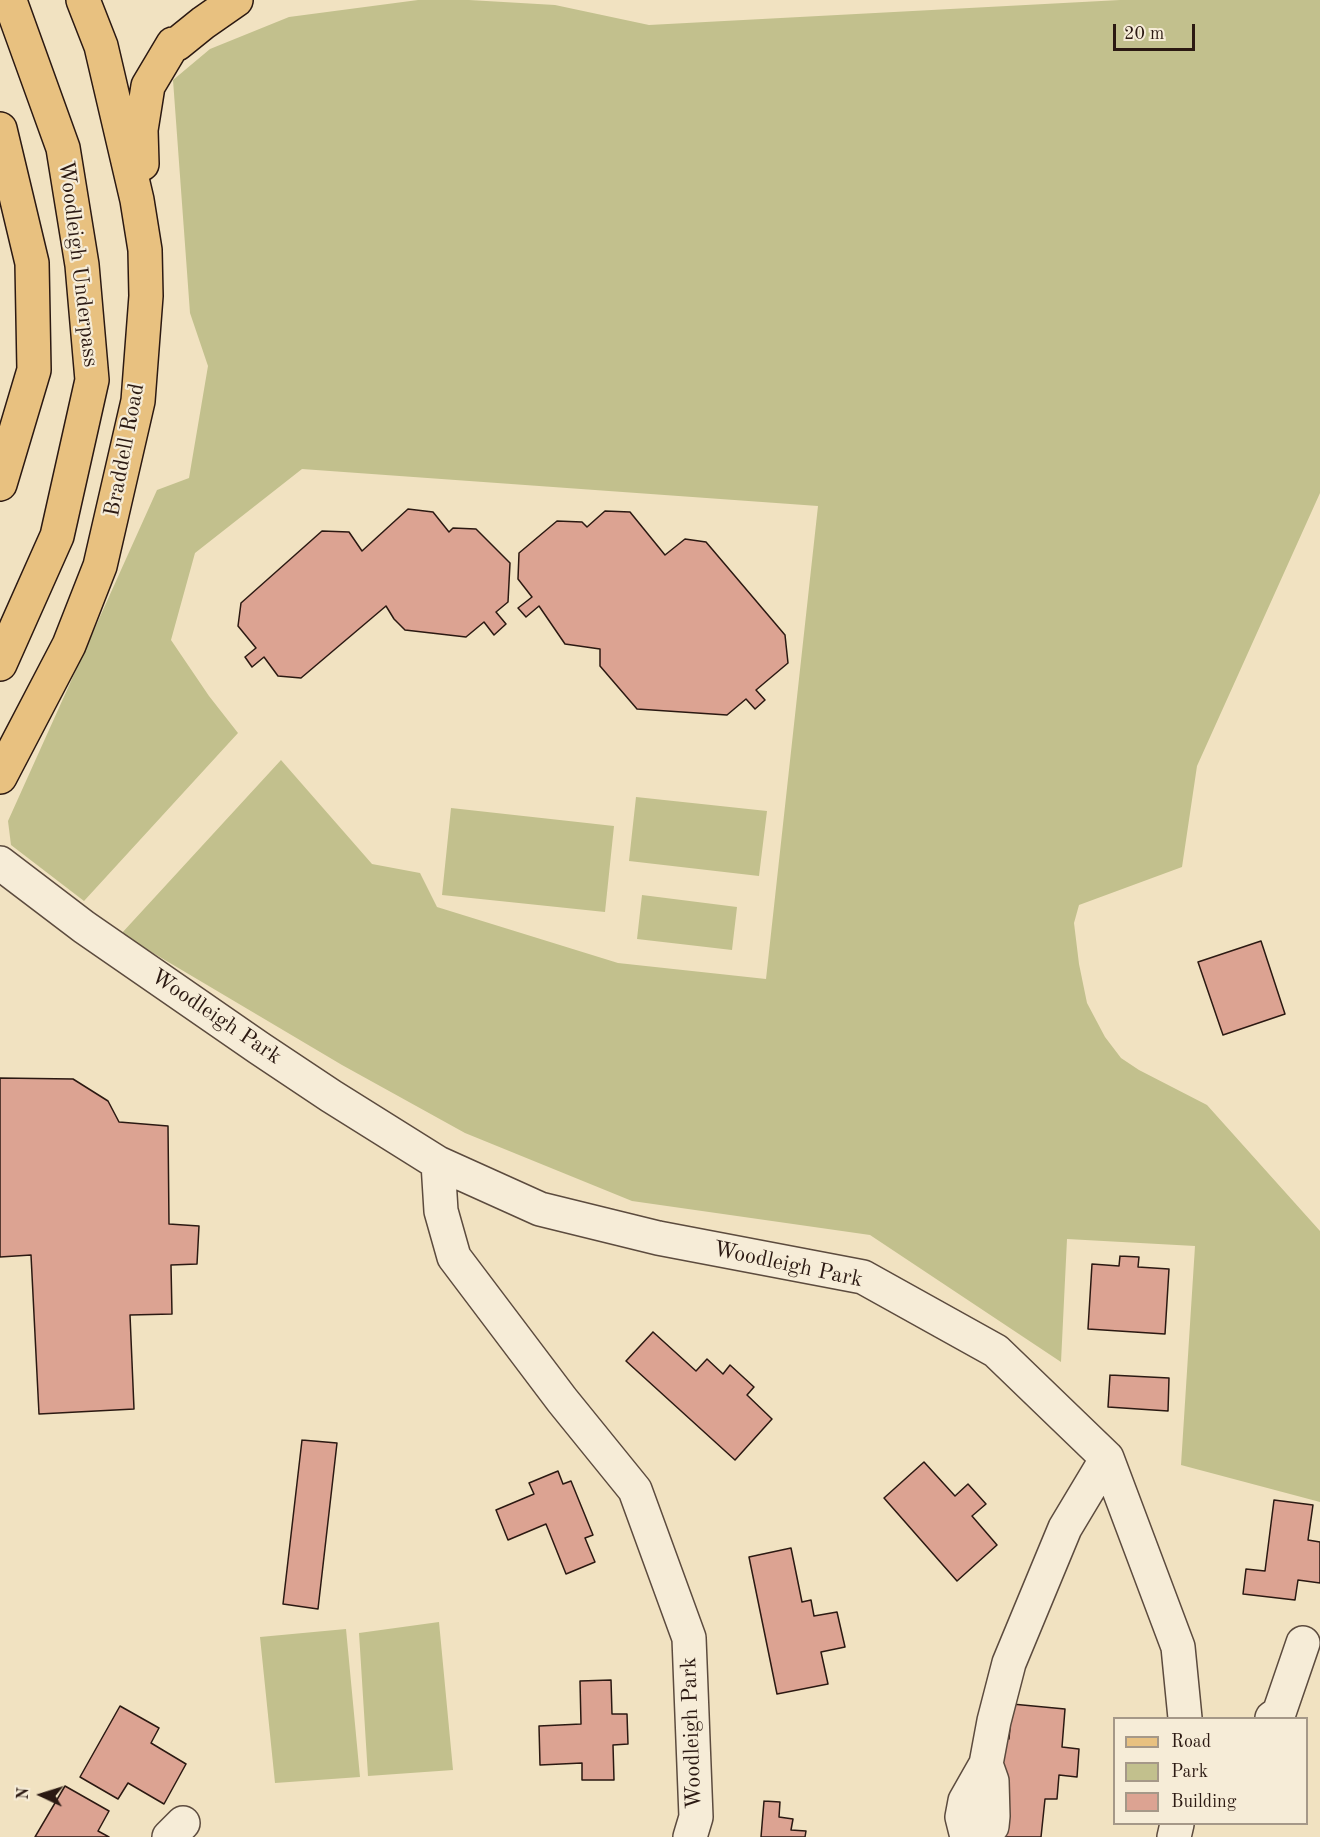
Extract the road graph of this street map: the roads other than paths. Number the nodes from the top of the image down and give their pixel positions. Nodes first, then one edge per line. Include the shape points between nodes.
1 (82, 0) edge
2 (236, 0) edge
3 (10, 1) edge
4 (0, 129) edge
5 (145, 250) junction
6 (0, 484) edge
7 (0, 664) edge
8 (0, 777) edge
9 (0, 863) edge
10 (438, 1162) junction
11 (1107, 1458) junction
12 (1303, 1643) dead end
13 (1185, 1717) edge
14 (1274, 1717) edge
15 (986, 1764) dead end
16 (690, 1837) edge

1 - 5 main road, Braddell Road via 101,46
2 - 5 main road via 173,44 148,86 141,130
3 - 7 main road, Woodleigh Underpass via 63,148 82,265 92,380 57,536
4 - 6 main road, Woodleigh Underpass via 32,263 34,370
5 - 8 main road, Braddell Road via 146,296 138,401 100,566 69,645
9 - 10 street, Woodleigh Park via 84,927 250,1041
10 - 11 street, Woodleigh Park via 540,1209 658,1238 863,1277 996,1351
10 - 16 street, Woodleigh Park via 441,1212 454,1257 635,1490 689,1638 696,1817
11 - 13 street, Woodleigh Park via 1178,1647
11 - 15 street via 1065,1528 1009,1664
12 - 14 street

